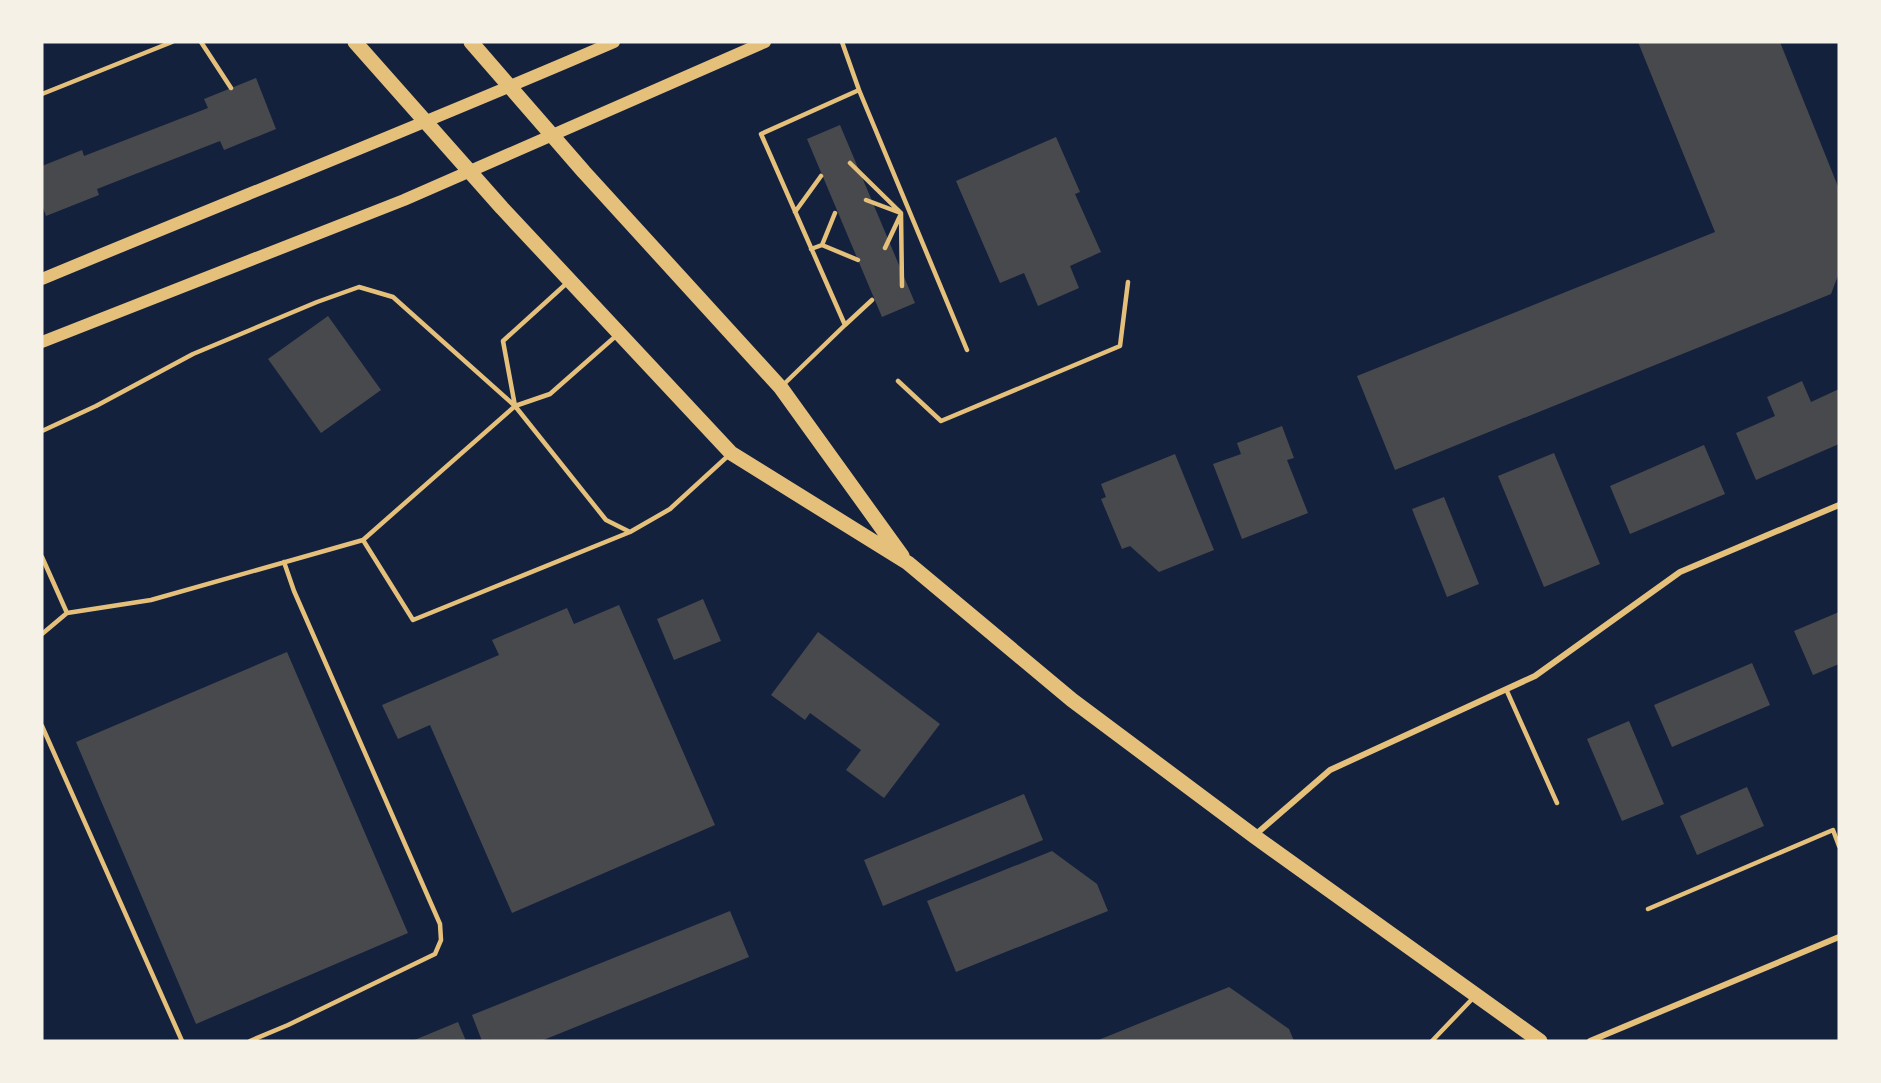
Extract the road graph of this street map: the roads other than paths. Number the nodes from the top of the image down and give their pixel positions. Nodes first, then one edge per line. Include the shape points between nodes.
1 (172, 42) edge
2 (201, 42) edge
3 (355, 42) edge
4 (471, 42) edge
5 (614, 42) edge
6 (765, 42) edge
7 (842, 42) edge
8 (231, 88) dead end
9 (509, 88) junction
10 (859, 90) junction
11 (42, 93) edge
12 (423, 121) junction
13 (551, 134) junction
14 (850, 163) dead end
15 (468, 170) junction
16 (820, 176) dead end
17 (866, 200) dead end
18 (909, 210) junction
19 (795, 212) junction
20 (835, 213) dead end
21 (902, 213) junction
22 (822, 245) junction
23 (885, 248) dead end
24 (811, 249) junction
25 (858, 260) dead end
26 (42, 279) edge
27 (570, 280) junction
28 (1128, 282) dead end
29 (902, 286) dead end
30 (872, 300) dead end
31 (845, 325) junction
32 (619, 333) junction
33 (42, 342) edge
34 (967, 350) dead end
35 (898, 381) dead end
36 (780, 388) junction
37 (515, 406) junction
38 (42, 431) edge
39 (731, 453) junction
40 (1839, 505) edge
41 (630, 532) junction
42 (363, 540) junction
43 (42, 557) edge
44 (284, 562) junction
45 (908, 563) junction
46 (67, 613) junction
47 (42, 634) edge
48 (1506, 689) junction
49 (42, 726) edge
50 (1557, 802) dead end
51 (1254, 836) junction
52 (1839, 846) edge
53 (1648, 909) dead end
54 (1839, 937) edge
55 (1476, 995) junction
56 (182, 1041) edge
57 (250, 1041) edge
58 (1432, 1041) edge
59 (1540, 1041) edge
60 (1590, 1041) edge

1 - 11 lane
2 - 8 lane
3 - 12 main road
4 - 9 main road
5 - 9 main road
6 - 13 main road
7 - 10 lane
9 - 12 main road
9 - 13 main road
10 - 18 lane
10 - 19 lane via 761,134
12 - 15 main road
12 - 26 main road
13 - 15 main road
13 - 36 main road
14 - 21 lane
15 - 27 main road
15 - 33 main road via 404,200
16 - 19 lane
17 - 21 lane
18 - 21 lane
18 - 34 lane
19 - 24 lane
20 - 22 lane
21 - 23 lane
21 - 29 lane
22 - 24 lane
22 - 25 lane
24 - 31 lane
27 - 32 main road
27 - 37 lane via 502,341
28 - 35 lane via 1120,346 941,421
30 - 31 lane
31 - 36 lane
32 - 37 lane via 550,394
32 - 39 main road
36 - 45 main road
37 - 38 lane via 393,297 360,287 193,354
37 - 41 lane via 606,520
37 - 42 lane
39 - 41 lane via 670,509
39 - 45 main road
40 - 48 street via 1680,572 1535,676
41 - 42 lane via 413,620
42 - 44 lane
43 - 46 lane
44 - 46 lane via 151,600
44 - 57 lane via 440,924 441,940 435,954
45 - 51 main road via 1072,700
46 - 47 lane
48 - 50 lane
48 - 51 street via 1330,770
49 - 56 lane
51 - 55 main road
52 - 53 lane via 1833,830
54 - 60 street
55 - 58 lane
55 - 59 main road

